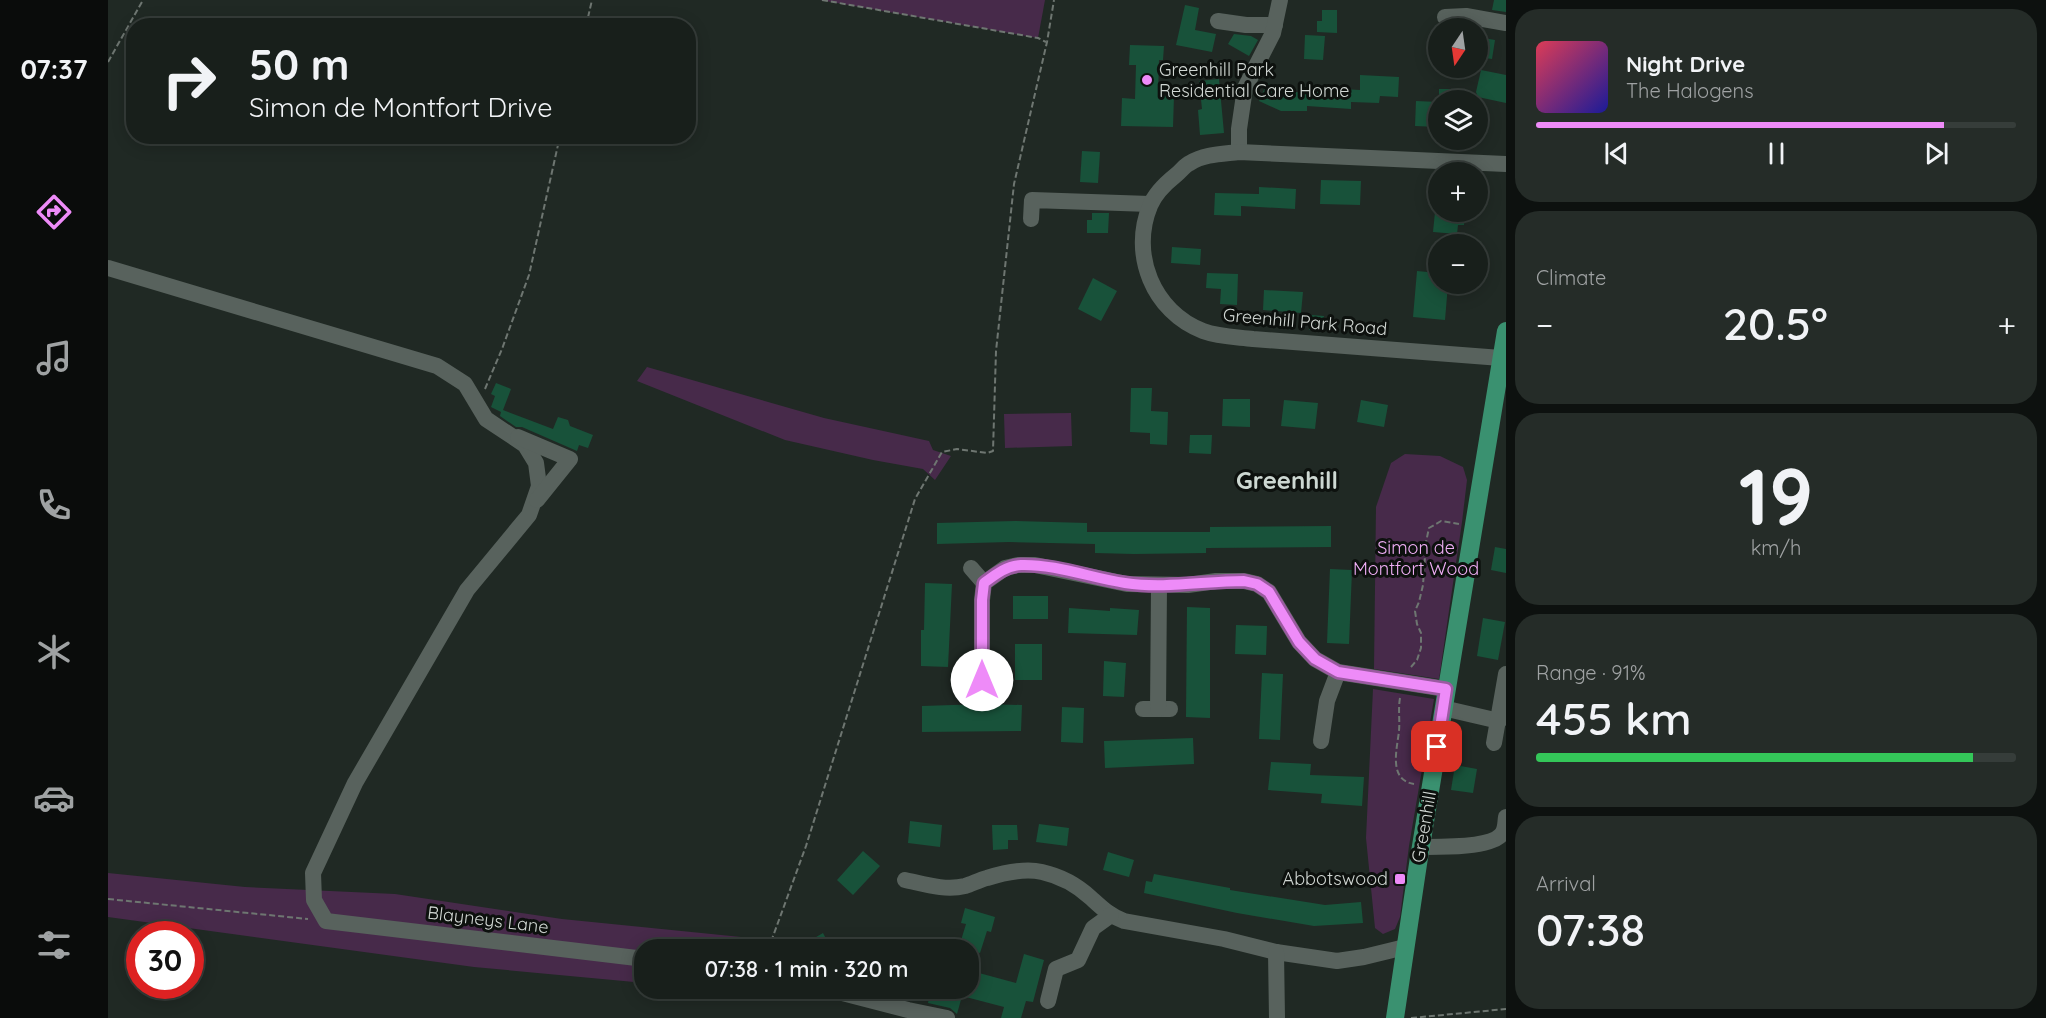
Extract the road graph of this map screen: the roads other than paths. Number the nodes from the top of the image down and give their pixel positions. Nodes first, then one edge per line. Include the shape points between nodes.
1 (1280, 0) edge
2 (1445, 17) dead end
3 (1218, 21) dead end
4 (1506, 23) edge
5 (1275, 25) junction
6 (1239, 152) junction
7 (1506, 164) edge
8 (1150, 204) junction
9 (1031, 219) dead end
10 (108, 268) edge
11 (1506, 331) edge
12 (1501, 358) junction
13 (1499, 406) edge
14 (500, 429) junction
15 (532, 505) junction
16 (971, 568) dead end
17 (984, 583) junction
18 (1159, 585) junction
19 (1338, 672) junction
20 (1506, 674) edge
21 (981, 680) dead end
22 (1446, 689) junction
23 (1443, 708) junction
24 (1157, 709) dead end
25 (1499, 721) junction
26 (1321, 741) dead end
27 (1494, 743) dead end
28 (1506, 817) edge
29 (1421, 847) junction
30 (905, 880) dead end
31 (1111, 915) junction
32 (1405, 947) junction
33 (1276, 952) junction
34 (634, 957) edge
35 (866, 999) edge
36 (1048, 1001) dead end
37 (947, 1018) edge
38 (1277, 1018) edge
39 (1395, 1018) edge

1 - 5 street
2 - 4 street via 1466,16
3 - 5 street
5 - 6 street via 1245,88
6 - 7 street, Greenhill Park Road
6 - 8 street, Greenhill Park Road via 1190,163 1164,185
8 - 9 street via 1032,200
8 - 12 street, Greenhill Park Road via 1143,244 1147,274 1165,305 1202,330 1253,339
10 - 14 street via 437,366 465,384 486,419
11 - 12 main road, Greenhill
12 - 13 main road, Greenhill
13 - 22 main road, Greenhill
14 - 15 street via 525,445 536,464 539,486
14 - 15 street via 570,459
15 - 34 street, Blayneys Lane via 529,515 467,590 355,783 313,873 314,900 326,921
16 - 17 street
17 - 18 street via 1005,568 1026,565 1127,584
17 - 21 street
18 - 19 street via 1216,581 1257,584 1269,592 1299,642 1315,659
18 - 24 street
19 - 22 street
19 - 26 street via 1327,701
20 - 25 street
22 - 23 main road, Greenhill
23 - 25 street
23 - 29 main road, Greenhill
25 - 27 street
28 - 29 street via 1504,830 1496,839 1459,847
29 - 32 main road, Greenhill
30 - 31 street via 947,888 1015,872 1039,871 1069,882
31 - 33 street
31 - 36 street via 1093,928 1078,960 1056,969
32 - 33 street via 1337,961
32 - 39 main road, Greenhill
33 - 38 street
35 - 37 street

